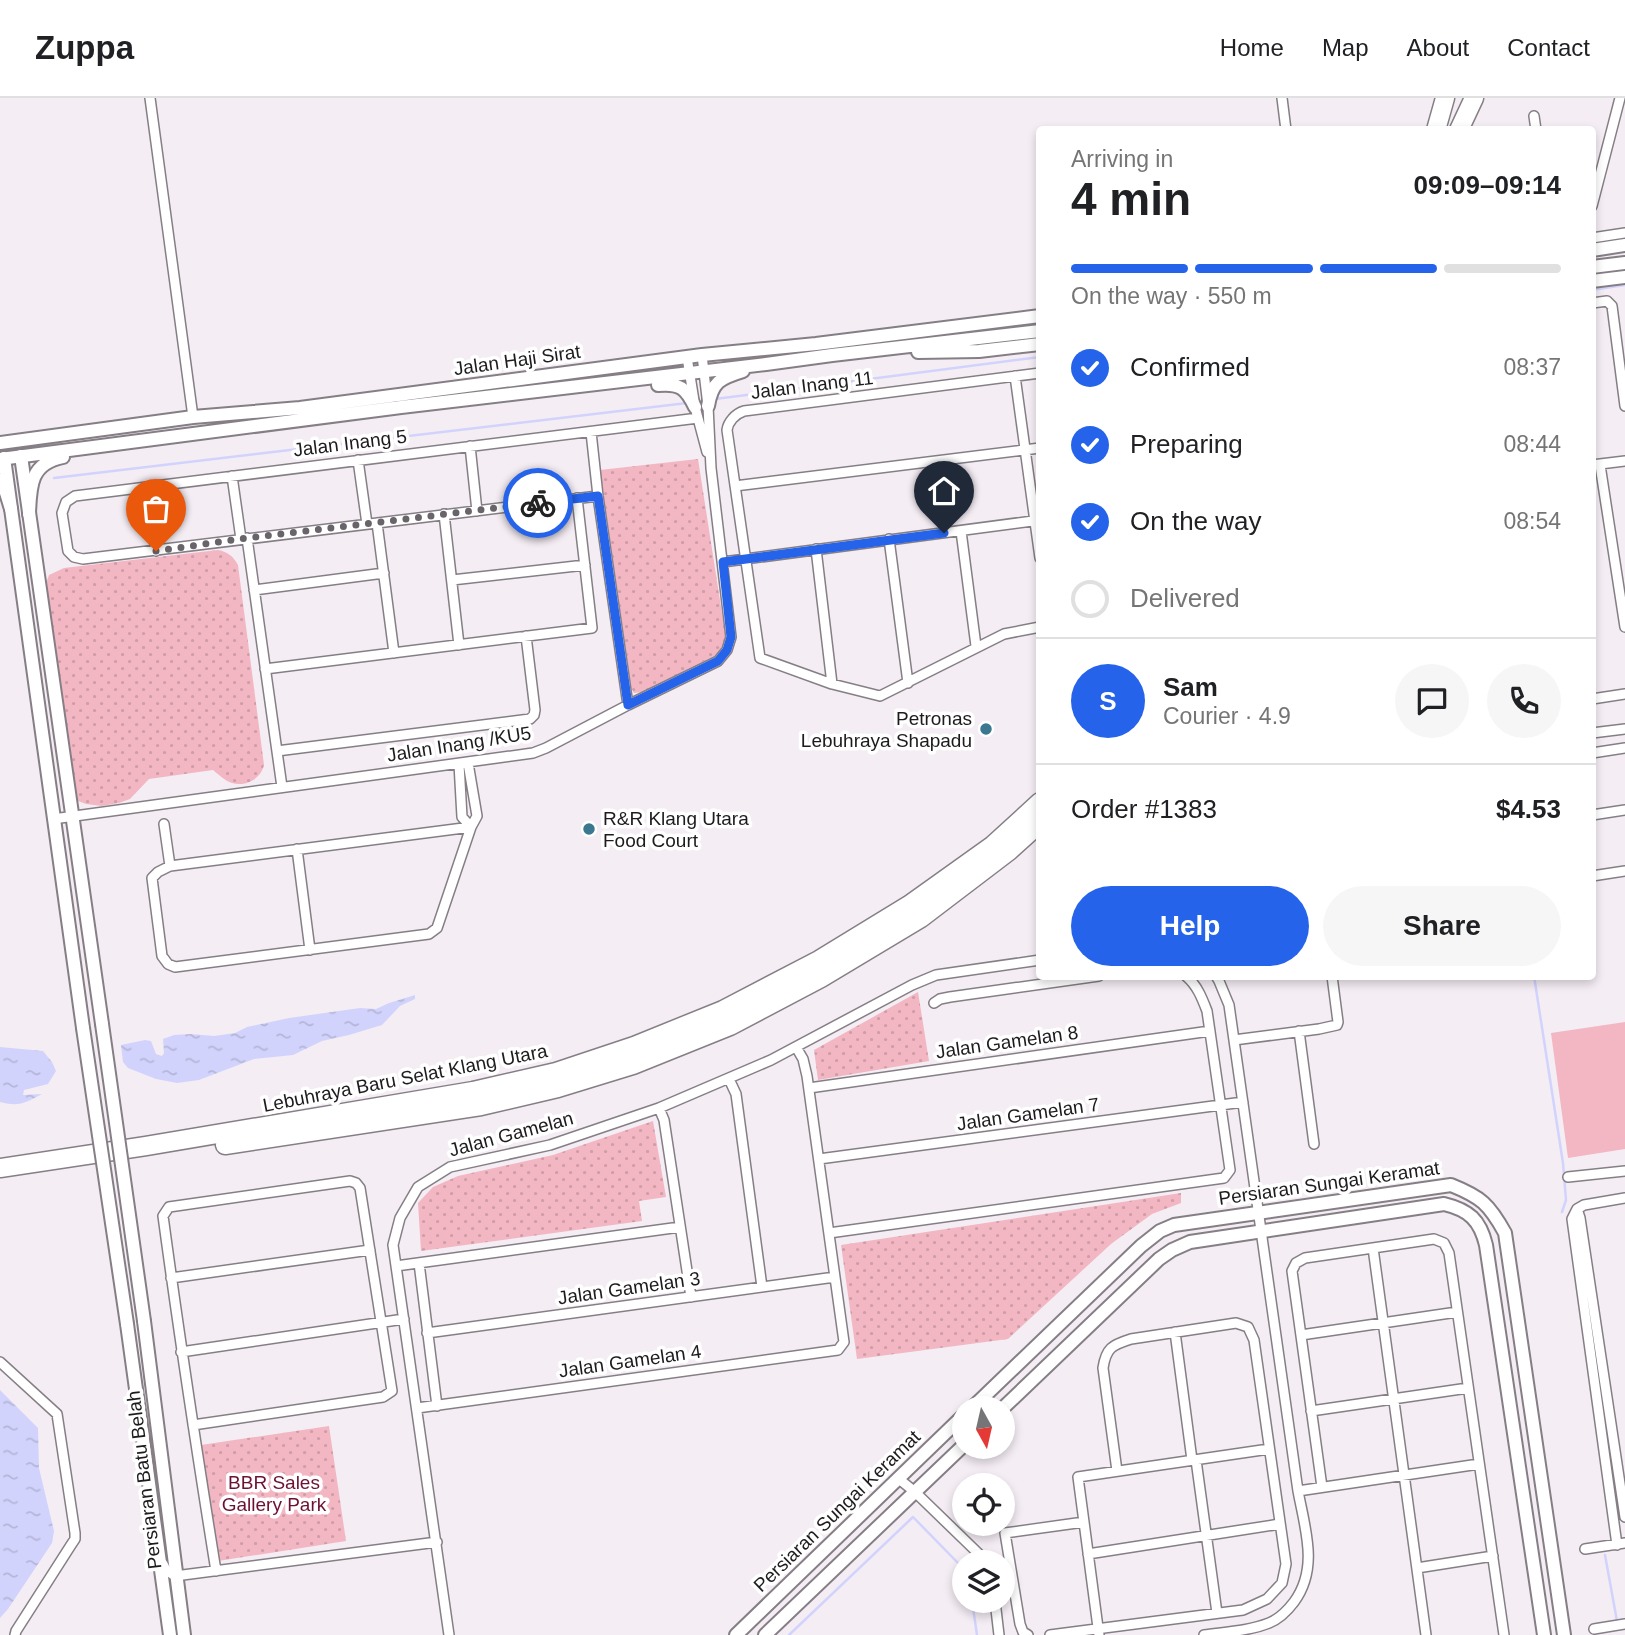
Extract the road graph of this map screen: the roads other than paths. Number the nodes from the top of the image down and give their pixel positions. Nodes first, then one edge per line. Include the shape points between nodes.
1 (150, 98) edge
2 (1282, 98) edge
3 (1438, 98) edge
4 (1445, 98) edge
5 (1463, 98) edge
6 (1474, 98) edge
7 (1479, 98) edge
8 (1620, 98) edge
9 (1534, 116) dead end
10 (1286, 126) edge
11 (1434, 126) edge
12 (1435, 126) edge
13 (1454, 126) edge
14 (1461, 126) edge
15 (1471, 126) edge
16 (1535, 126) edge
17 (1596, 190) edge
18 (1625, 233) edge
19 (1596, 237) edge
20 (1625, 245) edge
21 (1596, 249) edge
22 (1625, 263) edge
23 (1596, 267) edge
24 (1625, 277) edge
25 (1596, 281) edge
26 (1596, 302) edge
27 (1036, 315) edge
28 (1036, 331) edge
29 (1036, 344) edge
30 (702, 355) junction
31 (832, 355) junction
32 (687, 357) junction
33 (1622, 360) edge
34 (766, 364) junction
35 (704, 371) junction
36 (690, 373) junction
37 (1036, 373) edge
38 (1015, 376) junction
39 (563, 388) junction
40 (708, 391) junction
41 (691, 394) junction
42 (1625, 406) edge
43 (700, 410) junction
44 (193, 417) junction
45 (232, 429) junction
46 (591, 432) junction
47 (470, 446) junction
48 (1036, 449) edge
49 (1026, 450) junction
50 (6, 453) edge
51 (358, 460) junction
52 (1625, 461) edge
53 (1596, 465) edge
54 (711, 468) junction
55 (232, 476) junction
56 (0, 480) edge
57 (735, 486) junction
58 (146, 487) junction
59 (598, 496) junction
60 (577, 498) junction
61 (11, 509) junction
62 (477, 510) junction
63 (29, 514) junction
64 (444, 514) junction
65 (1036, 514) edge
66 (1036, 520) edge
67 (372, 523) junction
68 (961, 531) junction
69 (244, 539) junction
70 (889, 539) junction
71 (816, 549) junction
72 (156, 551) junction
73 (745, 559) junction
74 (723, 562) junction
75 (585, 565) junction
76 (384, 573) junction
77 (452, 580) junction
78 (254, 590) junction
79 (1625, 627) edge
80 (1036, 628) edge
81 (526, 636) junction
82 (459, 645) junction
83 (976, 646) junction
84 (394, 653) junction
85 (265, 669) junction
86 (908, 683) junction
87 (832, 684) junction
88 (1625, 694) edge
89 (1596, 698) edge
90 (628, 705) junction
91 (1625, 729) edge
92 (1596, 733) edge
93 (1625, 748) edge
94 (277, 751) junction
95 (1596, 752) edge
96 (464, 763) junction
97 (282, 787) junction
98 (1036, 806) edge
99 (1625, 810) edge
100 (1596, 814) edge
101 (73, 816) junction
102 (53, 819) junction
103 (163, 824) dead end
104 (1036, 827) edge
105 (471, 828) junction
106 (297, 849) junction
107 (170, 866) junction
108 (1625, 872) edge
109 (1596, 876) edge
110 (310, 950) junction
111 (1036, 961) edge
112 (1071, 980) edge
113 (1190, 980) edge
114 (1218, 980) edge
115 (1336, 980) edge
116 (934, 1003) dead end
117 (1210, 1031) junction
118 (1298, 1031) junction
119 (1234, 1040) junction
120 (796, 1047) junction
121 (729, 1079) junction
122 (809, 1088) junction
123 (1243, 1102) junction
124 (1220, 1105) junction
125 (659, 1108) junction
126 (1314, 1144) dead end
127 (819, 1159) junction
128 (0, 1168) edge
129 (1625, 1171) edge
130 (1568, 1177) dead end
131 (0, 1180) edge
132 (1625, 1198) edge
133 (1577, 1209) junction
134 (1258, 1212) junction
135 (680, 1227) junction
136 (1261, 1231) junction
137 (829, 1233) junction
138 (1373, 1248) junction
139 (370, 1250) junction
140 (419, 1263) junction
141 (396, 1266) junction
142 (835, 1277) junction
143 (171, 1278) junction
144 (762, 1287) junction
145 (691, 1297) junction
146 (1457, 1312) junction
147 (404, 1320) junction
148 (1383, 1322) junction
149 (381, 1323) junction
150 (1175, 1332) junction
151 (427, 1333) junction
152 (1301, 1335) junction
153 (181, 1352) junction
154 (0, 1362) edge
155 (1468, 1388) junction
156 (984, 1396) edge
157 (1015, 1397) edge
158 (1393, 1399) junction
159 (437, 1406) junction
160 (417, 1408) junction
161 (1311, 1411) junction
162 (192, 1425) junction
163 (952, 1427) edge
164 (1269, 1449) junction
165 (952, 1457) edge
166 (1194, 1460) junction
167 (1479, 1464) junction
168 (1117, 1471) junction
169 (1404, 1475) junction
170 (899, 1479) junction
171 (1322, 1487) junction
172 (1298, 1491) junction
173 (915, 1492) junction
174 (1625, 1517) edge
175 (1084, 1522) junction
176 (1280, 1524) junction
177 (1206, 1536) junction
178 (437, 1542) junction
179 (1621, 1544) edge
180 (158, 1548) junction
181 (1585, 1549) dead end
182 (975, 1550) edge
183 (1088, 1553) junction
184 (1493, 1556) junction
185 (1417, 1568) junction
186 (216, 1571) junction
187 (175, 1576) junction
188 (996, 1613) edge
189 (1217, 1613) junction
190 (1625, 1624) edge
191 (1594, 1629) dead end
192 (1098, 1632) edge
193 (15, 1635) edge
194 (170, 1635) edge
195 (184, 1635) edge
196 (449, 1635) edge
197 (736, 1635) edge
198 (765, 1635) edge
199 (999, 1635) edge
200 (1028, 1635) edge
201 (1049, 1635) edge
202 (1204, 1635) edge
203 (1426, 1635) edge
204 (1504, 1635) edge
205 (1544, 1635) edge
206 (1564, 1635) edge

1 - 44 street
2 - 10 street
3 - 11 highway
4 - 12 highway
5 - 13 highway
6 - 14 highway
7 - 15 highway
8 - 17 street
9 - 16 street
18 - 19 street
20 - 21 street
22 - 23 street
24 - 25 street
26 - 33 street via 1607,301 1612,306
27 - 30 street, Jalan Haji Sirat
28 - 31 street, Jalan Haji Sirat
29 - 31 street via 979,351
30 - 32 street, Jalan Haji Sirat
30 - 35 street
31 - 34 street, Jalan Haji Sirat
32 - 36 street
32 - 44 street, Jalan Haji Sirat via 300,408
33 - 42 street
34 - 35 street, Jalan Haji Sirat
34 - 40 street via 730,375
35 - 36 street, Jalan Haji Sirat
35 - 40 street
36 - 39 street, Jalan Haji Sirat
36 - 41 street
37 - 38 street, Jalan Inang 11
38 - 49 street
38 - 57 street, Jalan Inang 11 via 740,412 727,430
39 - 41 street via 671,384
39 - 45 street, Jalan Haji Sirat
40 - 43 street
41 - 43 street
43 - 46 street, Jalan Inang 5
43 - 54 street, Jalan Inang /KU5
43 - 54 street, Jalan Inang /KU5
44 - 50 street, Jalan Haji Sirat via 59,434 49,442 19,446
45 - 50 street, Jalan Haji Sirat
45 - 63 street via 53,458 35,474
46 - 47 street, Jalan Inang 5
46 - 59 street
47 - 51 street, Jalan Inang 5
47 - 62 street
48 - 49 street
49 - 57 street
49 - 65 street
50 - 61 street
50 - 63 street
51 - 55 street, Jalan Inang 5
51 - 67 street
52 - 53 street
53 - 79 street
54 - 74 street, Jalan Inang /KU5
55 - 58 street, Jalan Inang 5
55 - 69 street
56 - 61 street
57 - 73 street, Jalan Inang 11
58 - 72 street
58 - 72 street, Jalan Inang 5 via 75,496 66,502 62,513 68,551 74,557
59 - 60 street
59 - 90 street
60 - 62 street
60 - 75 street
61 - 102 street, Persiaran Batu Belah
62 - 64 street
63 - 101 street, Persiaran Batu Belah
64 - 67 street
64 - 77 street
66 - 68 street
67 - 69 street
67 - 76 street
68 - 70 street
68 - 83 street
69 - 72 street
69 - 78 street
70 - 71 street
70 - 86 street
71 - 73 street
71 - 87 street
73 - 74 street
73 - 87 street, Jalan Inang 11 via 760,658
74 - 90 street, Jalan Inang /KU5 via 731,637 727,650 718,661
75 - 77 street
75 - 81 street via 592,628
76 - 78 street
76 - 84 street
77 - 82 street
78 - 85 street
80 - 83 street
81 - 82 street
81 - 94 street via 535,710 530,719
82 - 84 street
83 - 86 street
84 - 85 street
85 - 94 street
86 - 87 street via 880,696
88 - 89 street
90 - 96 street, Jalan Inang /KU5 via 539,751
91 - 92 street
93 - 95 street
94 - 97 street
96 - 97 street, Jalan Inang /KU5
96 - 105 street via 477,816
97 - 101 street, Jalan Inang /KU5
98 - 128 highway, Lebuhraya Baru Selat Klang Utara via 993,845 909,905 819,960 723,1010 634,1046 556,1072 473,1091
99 - 100 street
101 - 102 street, Jalan Inang /KU5
101 - 187 street, Persiaran Batu Belah, bridge
102 - 180 street, Persiaran Batu Belah, bridge
103 - 107 street
104 - 131 highway, Lebuhraya Baru Selat Klang Utara via 921,918 821,978 730,1026 633,1065 481,1106
105 - 106 street
105 - 110 street via 438,928 429,934
106 - 107 street
106 - 110 street
107 - 110 street via 152,878 162,956 168,964 175,967
108 - 109 street
111 - 120 street, Jalan Gamelan via 936,975
112 - 116 street
113 - 117 street via 1201,995
114 - 119 street via 1229,1005
115 - 118 street via 1337,1025
117 - 122 street, Jalan Gamelan 8
117 - 124 street
118 - 119 street
118 - 126 street
119 - 123 street
120 - 121 street, Jalan Gamelan
120 - 122 street
121 - 125 street, Jalan Gamelan
121 - 144 street via 736,1094
122 - 127 street
123 - 124 street, Jalan Gamelan 7
123 - 134 street
124 - 127 street, Jalan Gamelan 7
124 - 137 street via 1230,1170 1224,1178
125 - 135 street
125 - 141 street, Jalan Gamelan via 550,1145 450,1167 418,1187 400,1218 393,1245
127 - 137 street
129 - 130 street
132 - 133 street
133 - 174 street
133 - 179 street via 1572,1219
134 - 136 street
134 - 156 street, Persiaran Sungai Keramat via 1160,1231
134 - 206 street, Persiaran Sungai Keramat via 1451,1185 1475,1195 1493,1211 1505,1233
135 - 140 street
135 - 145 street
136 - 157 street, Persiaran Sungai Keramat via 1190,1242 1172,1250
136 - 172 street
136 - 205 street, Persiaran Sungai Keramat via 1444,1204 1474,1218 1486,1245
137 - 142 street
138 - 146 street via 1434,1239 1444,1243
138 - 148 street
138 - 152 street via 1296,1263 1292,1271
139 - 143 street
139 - 143 street via 360,1188 350,1181 169,1207 163,1216
139 - 149 street
140 - 141 street
140 - 151 street
141 - 147 street, Jalan Gamelan
142 - 144 street, Jalan Gamelan 3
142 - 159 street, Jalan Gamelan 4 via 844,1342 838,1349
143 - 153 street
144 - 145 street, Jalan Gamelan 3
145 - 151 street, Jalan Gamelan 3
146 - 148 street
146 - 155 street
147 - 149 street
147 - 160 street, Jalan Gamelan
148 - 152 street
148 - 158 street
149 - 153 street
149 - 162 street via 392,1391 387,1395
150 - 164 street via 1236,1323 1248,1327 1254,1340
150 - 166 street
150 - 168 street via 1131,1339 1105,1354
151 - 159 street
152 - 161 street
153 - 162 street
154 - 193 street via 57,1414 75,1533
155 - 158 street
155 - 167 street
158 - 161 street
158 - 169 street
159 - 160 street, Jalan Gamelan 4
160 - 178 street, Jalan Gamelan
161 - 171 street
162 - 186 street
163 - 170 street, Persiaran Sungai Keramat
164 - 166 street
164 - 176 street
165 - 173 street, Persiaran Sungai Keramat
166 - 168 street
166 - 177 street
167 - 169 street
167 - 184 street
168 - 175 street via 1078,1477
169 - 171 street
169 - 185 street
170 - 173 street
170 - 197 street, Persiaran Sungai Keramat
171 - 172 street
172 - 202 street via 1308,1546 1309,1569 1303,1590 1272,1622
173 - 182 street
173 - 198 street, Persiaran Sungai Keramat
175 - 183 street
175 - 200 street via 1005,1533 1020,1624
176 - 177 street
176 - 189 street via 1286,1564 1282,1583 1267,1599 1243,1610
177 - 183 street
177 - 189 street
178 - 186 street
178 - 196 street, Jalan Gamelan
179 - 181 street
180 - 187 street via 166,1570
180 - 194 street, Persiaran Batu Belah
183 - 192 street
184 - 185 street
184 - 204 street
185 - 203 street
186 - 187 street
187 - 195 street, Persiaran Batu Belah
188 - 199 street
189 - 192 street
190 - 191 street
192 - 201 street

